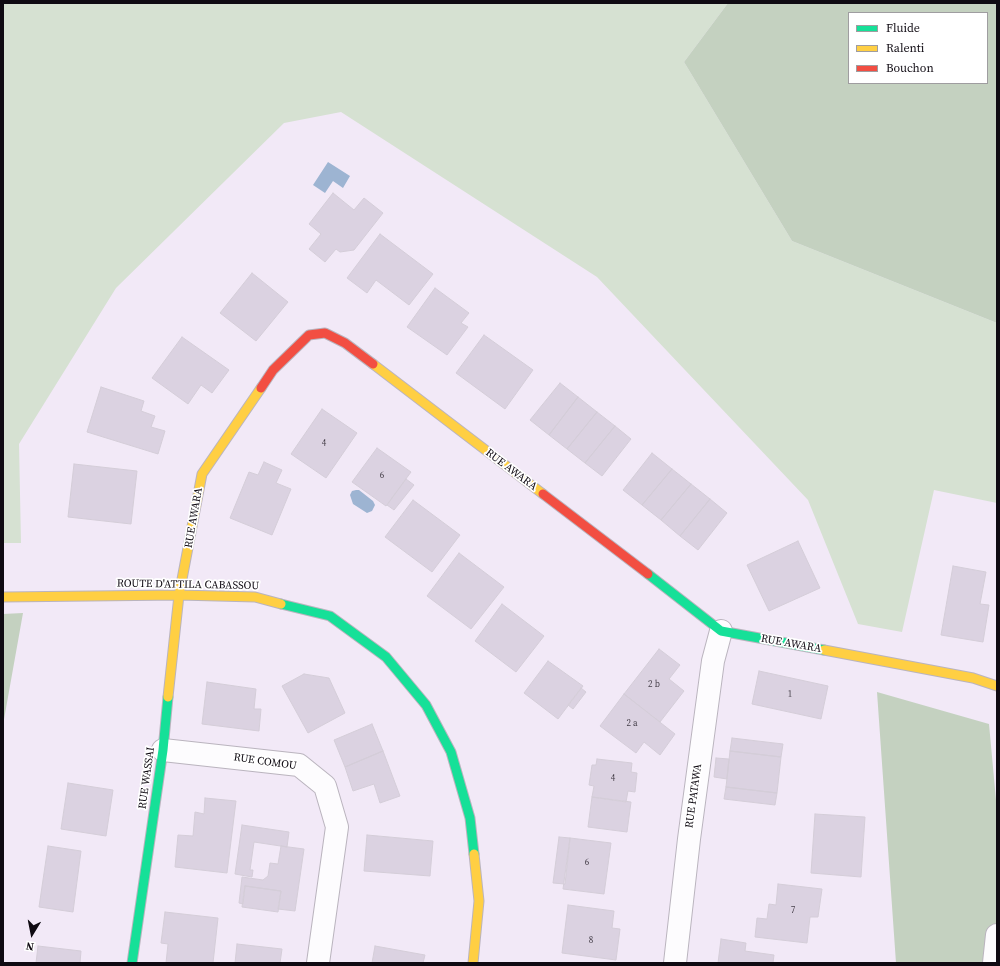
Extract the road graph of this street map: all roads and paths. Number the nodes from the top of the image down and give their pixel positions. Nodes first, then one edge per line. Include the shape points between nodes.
1 (179, 595) junction
2 (3, 597) edge
3 (721, 631) junction
4 (997, 686) edge
5 (163, 750) junction
6 (997, 935) edge
7 (132, 963) edge
8 (318, 963) edge
9 (473, 963) edge
10 (675, 963) edge
11 (994, 963) edge

1 - 2 street, ROUTE D'ATTILA CABASSOU
1 - 3 street, RUE AWARA via 202,474 273,370 309,335 325,333 345,343
1 - 5 street, RUE WASSAI
1 - 9 street, ROUTE D'ATTILA CABASSOU via 255,597 330,616 386,657 426,705 451,752 470,818 479,901
3 - 4 street, RUE AWARA via 972,678
3 - 10 street, RUE PATAWA via 713,661 688,839
5 - 7 street, RUE WASSAI
5 - 8 street, RUE COMOU via 299,765 325,786 337,827
6 - 11 street

